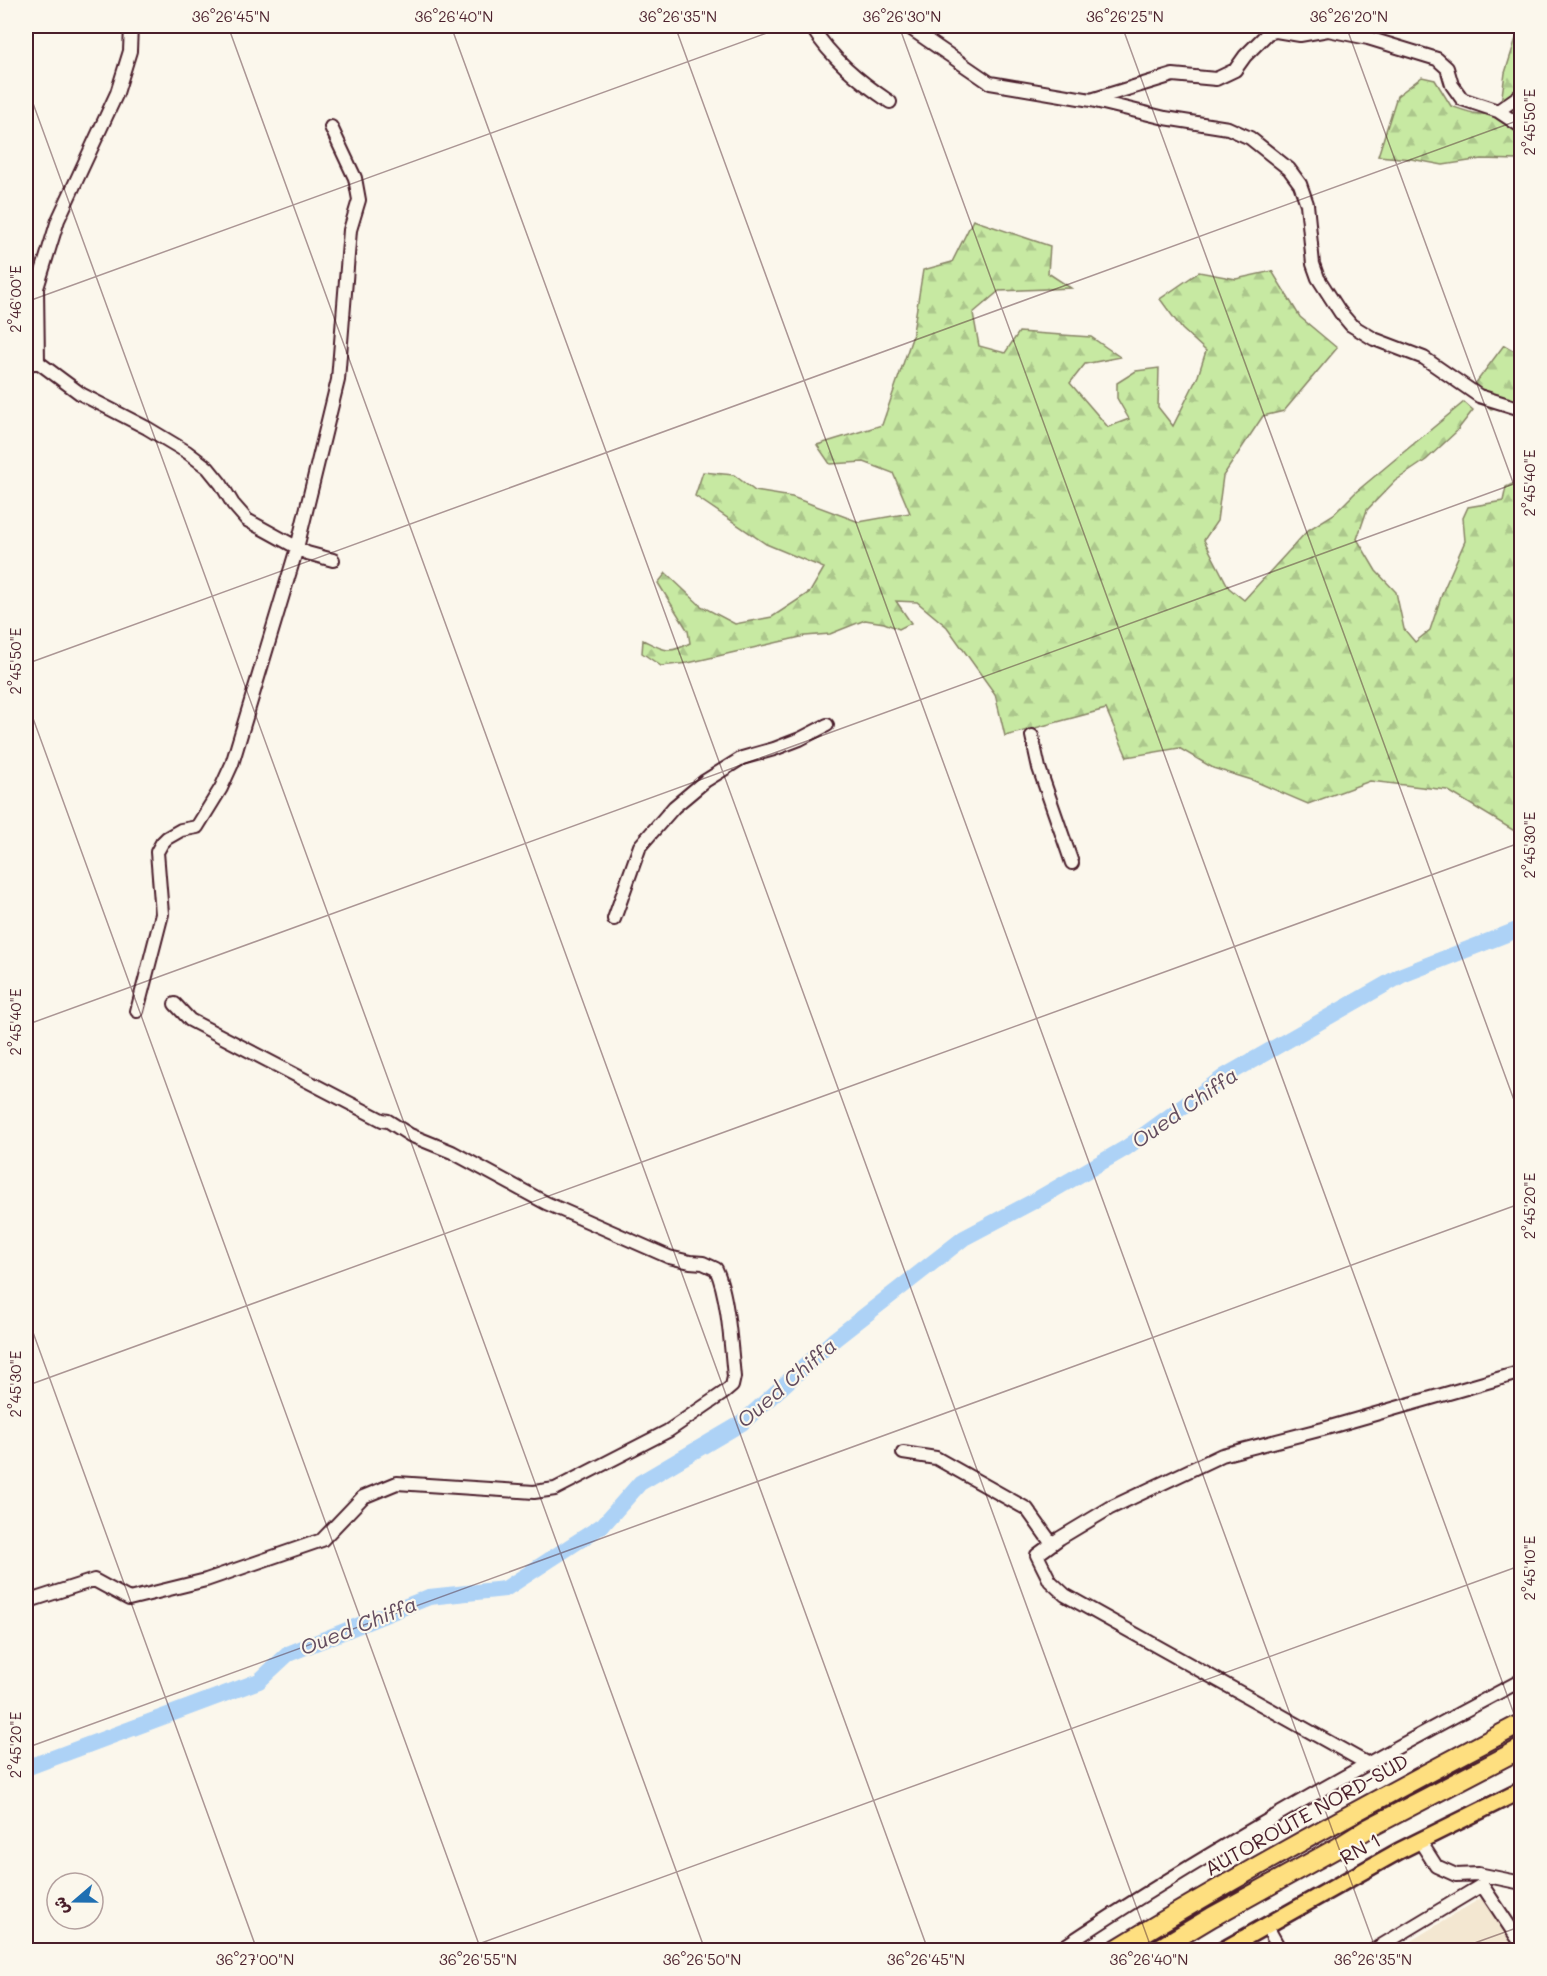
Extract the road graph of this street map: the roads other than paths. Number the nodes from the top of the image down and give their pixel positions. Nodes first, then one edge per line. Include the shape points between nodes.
1 (131, 26) edge
2 (811, 26) edge
3 (907, 26) edge
4 (1521, 94) edge
5 (1091, 100) junction
6 (890, 102) dead end
7 (1498, 111) junction
8 (331, 127) dead end
9 (1521, 127) edge
10 (38, 362) junction
11 (26, 365) edge
12 (1521, 409) edge
13 (297, 548) junction
14 (333, 560) dead end
15 (827, 724) dead end
16 (1032, 736) dead end
17 (1072, 863) dead end
18 (614, 919) dead end
19 (175, 1004) dead end
20 (137, 1011) dead end
21 (1521, 1372) edge
22 (903, 1453) dead end
23 (1052, 1544) junction
24 (26, 1602) edge
25 (1521, 1680) edge
26 (1521, 1723) edge
27 (1521, 1749) edge
28 (1368, 1764) junction
29 (1521, 1790) edge
30 (1420, 1841) junction
31 (1521, 1883) edge
32 (1266, 1925) junction
33 (1521, 1945) edge
34 (1059, 1950) edge
35 (1115, 1950) edge
36 (1156, 1950) edge
37 (1223, 1950) edge
38 (1280, 1950) edge
39 (1374, 1950) edge

1 - 10 street via 130,51 117,93 58,220 37,288
2 - 6 street via 823,45 860,81
3 - 5 street via 990,83
4 - 7 street
5 - 7 street via 1173,75 1216,79 1235,70 1268,33 1300,35 1328,30 1437,59 1462,99
5 - 12 street via 1228,128 1250,138 1289,169 1300,184 1307,204 1318,278 1351,325 1374,339 1424,358 1479,396
7 - 9 street
8 - 13 street via 355,178 359,200 350,230 338,380
10 - 11 street
10 - 13 street via 81,394 187,452 208,468 247,520
13 - 14 street
13 - 20 street via 232,764 221,788 197,827 167,838 157,852 162,914
15 - 18 street via 792,742 742,758 674,807 640,846
16 - 17 street
19 - 24 street via 189,1020 546,1203 669,1257 716,1269 727,1317 732,1386 668,1431 555,1489 534,1492 397,1483 363,1497 322,1540 206,1580 129,1599 94,1580
21 - 23 street via 1222,1455 1110,1508
22 - 23 street via 936,1458 1027,1509
23 - 28 street via 1037,1555 1050,1581 1065,1595
25 - 28 street
26 - 35 highway, AUTOROUTE NORD-SUD via 1205,1895
27 - 36 highway via 1379,1822
28 - 34 street via 1189,1867
29 - 30 main road, RN 1
30 - 31 street via 1436,1866 1456,1875 1478,1874
30 - 32 main road, RN 1
32 - 37 main road, RN 1
32 - 38 street
33 - 39 street via 1482,1885

